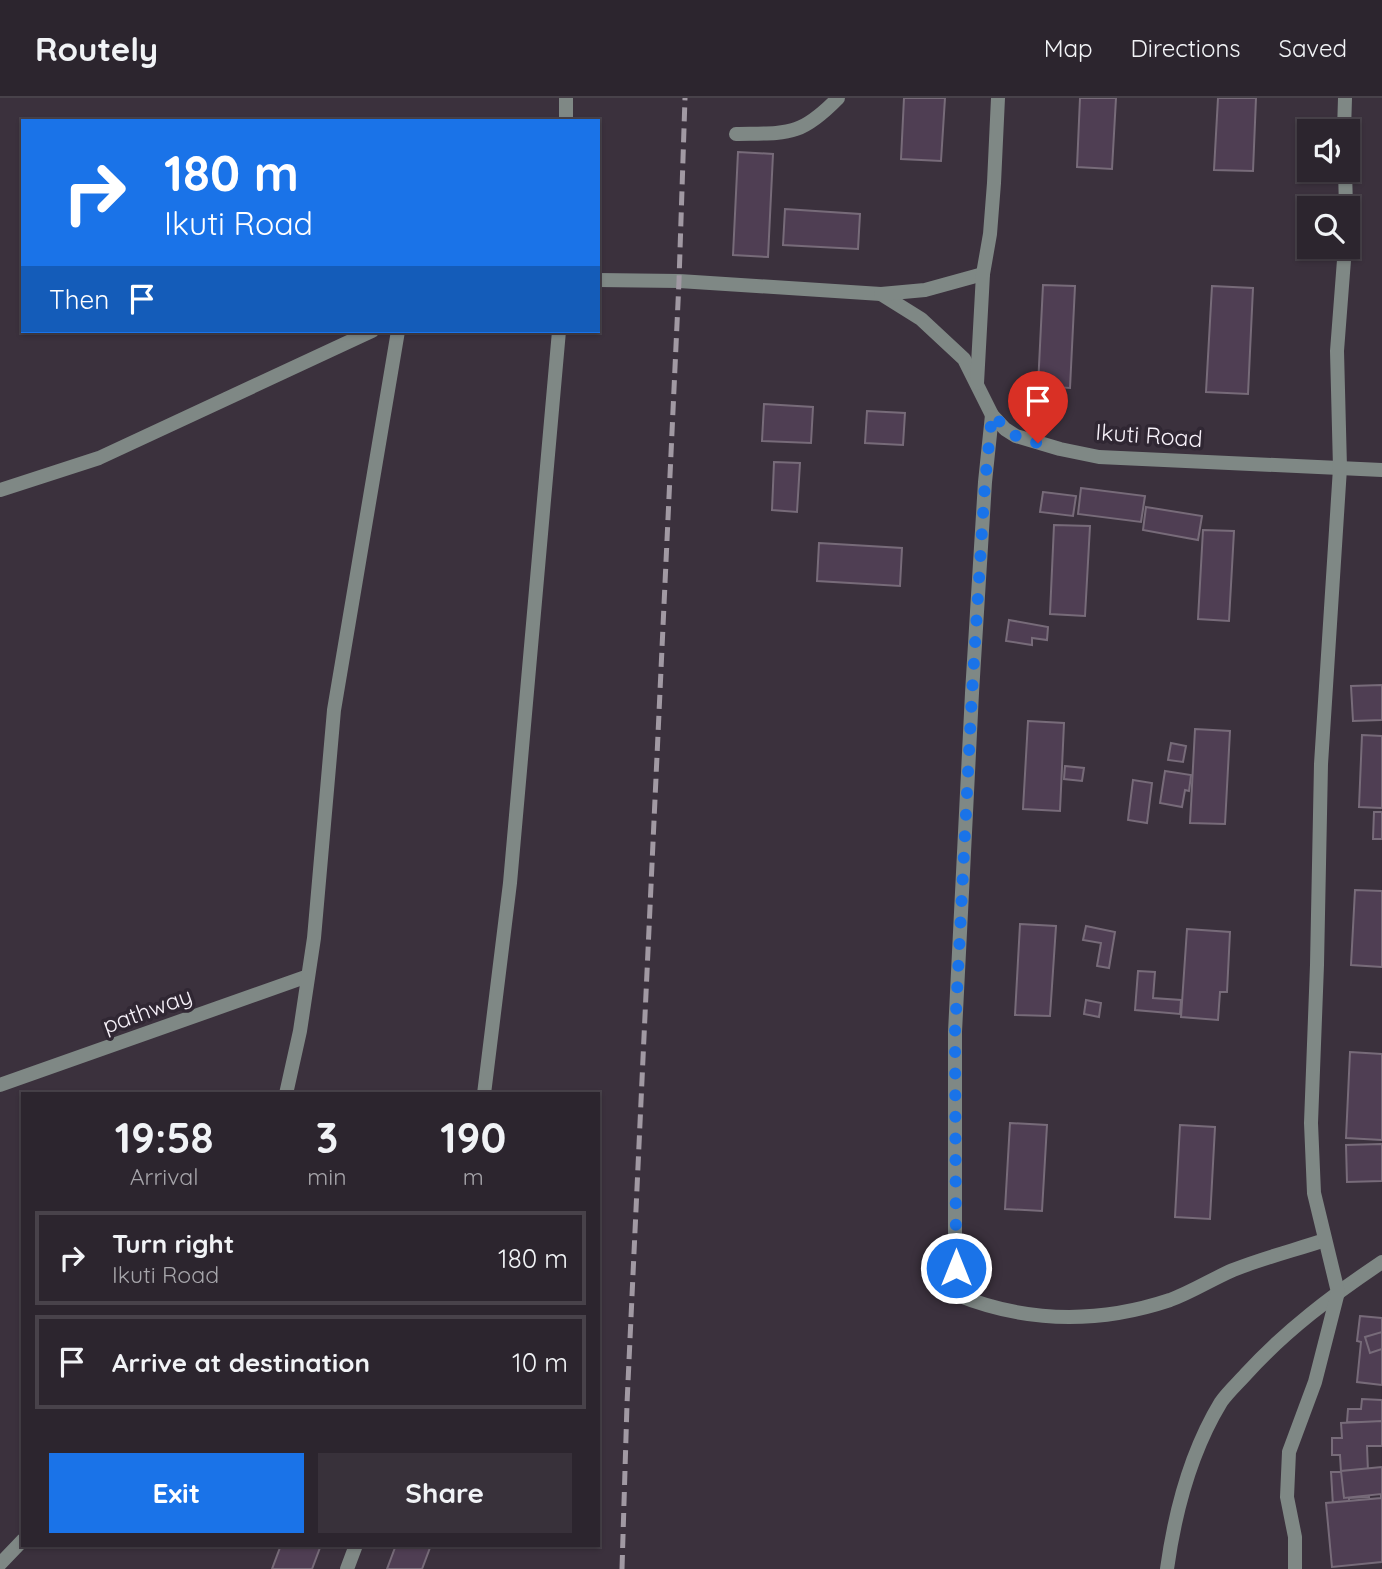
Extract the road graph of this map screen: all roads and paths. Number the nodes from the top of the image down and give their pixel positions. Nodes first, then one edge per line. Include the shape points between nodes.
1 (566, 98) edge
2 (838, 98) edge
3 (998, 98) edge
4 (1345, 98) edge
5 (566, 119) edge
6 (1344, 119) edge
7 (737, 134) dead end
8 (1344, 259) edge
9 (984, 274) junction
10 (600, 280) edge
11 (881, 294) junction
12 (368, 333) edge
13 (398, 333) edge
14 (559, 333) edge
15 (977, 384) junction
16 (992, 415) junction
17 (1340, 468) junction
18 (1382, 470) edge
19 (0, 490) edge
20 (308, 976) junction
21 (0, 1085) edge
22 (286, 1092) edge
23 (484, 1092) edge
24 (1325, 1240) junction
25 (1382, 1262) edge
26 (1338, 1292) junction
27 (21, 1543) edge
28 (355, 1547) edge
29 (0, 1564) edge
30 (347, 1569) edge
31 (1167, 1569) edge
32 (1295, 1569) edge

1 - 5 street
2 - 7 street via 810,124 794,131
3 - 9 street, Ikuti Road
4 - 6 street
8 - 17 street via 1337,351
9 - 11 street via 925,290
9 - 15 street, Ikuti Road
10 - 11 street
11 - 15 street via 945,339 964,359
12 - 19 street via 99,458
13 - 20 street via 334,710
14 - 23 street via 510,883
15 - 16 street, Ikuti Road
16 - 17 street, Ikuti Road via 1016,436 1099,457
16 - 24 street via 956,1019 956,1294 987,1307 1039,1316 1121,1311 1172,1299 1235,1270
17 - 18 street, Ikuti Road
17 - 24 street via 1321,764 1311,1123 1314,1193
20 - 21 street, pathway
20 - 22 street
24 - 26 street
25 - 26 street
26 - 31 street via 1273,1345 1222,1401 1194,1455 1172,1530
26 - 32 street via 1315,1382 1289,1452 1287,1497 1295,1537
27 - 29 street
28 - 30 street

